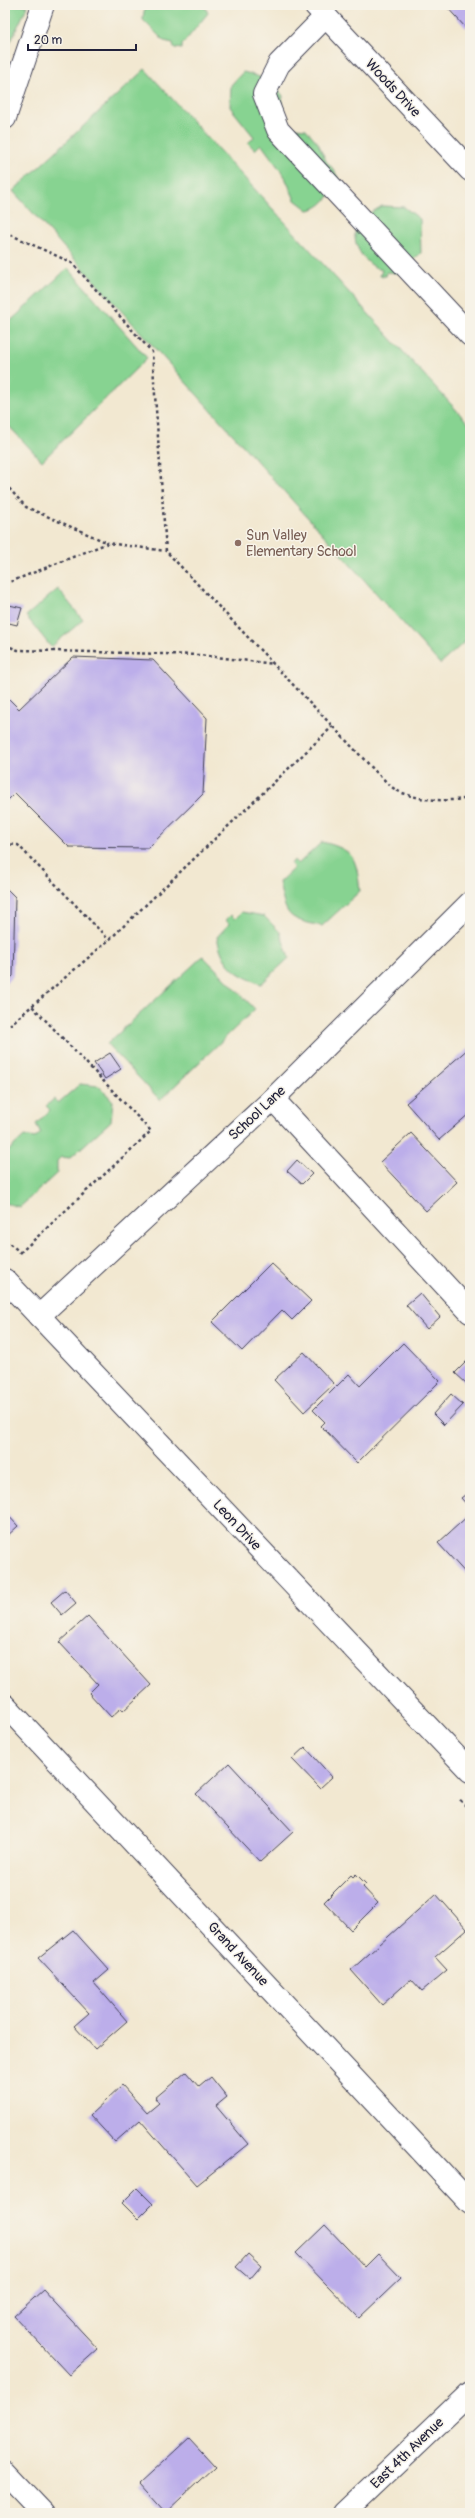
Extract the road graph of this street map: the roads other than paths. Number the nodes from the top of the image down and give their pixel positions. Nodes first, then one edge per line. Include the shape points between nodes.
1 (43, 5) edge
2 (321, 11) edge
3 (5, 118) edge
4 (470, 170) edge
5 (470, 335) edge
6 (470, 903) edge
7 (273, 1099) junction
8 (5, 1280) edge
9 (470, 1312) edge
10 (39, 1316) junction
11 (5, 1705) edge
12 (470, 1771) edge
13 (470, 2203) edge
14 (470, 2393) edge
15 (5, 2473) edge
16 (43, 2513) edge
17 (344, 2513) edge

1 - 3 street
2 - 4 street, Woods Drive
2 - 5 street via 279,64 264,94 278,130
6 - 7 street, School Lane
7 - 9 street
7 - 10 street, School Lane
8 - 10 street, Leon Drive
10 - 12 street, Leon Drive
11 - 13 street, Grand Avenue
14 - 17 street, East 4th Avenue
15 - 16 street

